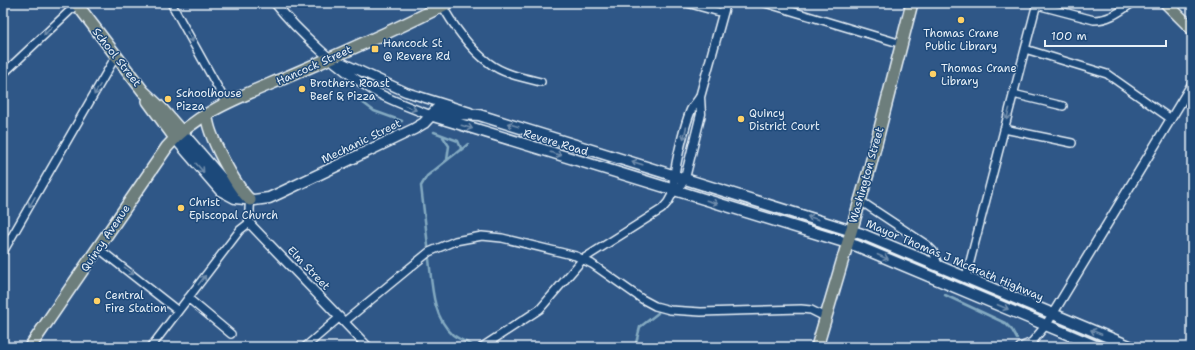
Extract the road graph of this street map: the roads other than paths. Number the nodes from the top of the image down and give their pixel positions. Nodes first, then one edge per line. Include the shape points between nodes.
1 (171, 3) edge
2 (275, 3) edge
3 (687, 3) edge
4 (726, 3) edge
5 (765, 3) edge
6 (912, 3) edge
7 (1166, 3) edge
8 (77, 4) edge
9 (444, 4) edge
10 (1037, 4) edge
11 (1131, 4) dead end
12 (723, 13) junction
13 (1192, 29) edge
14 (902, 44) junction
15 (1025, 49) junction
16 (116, 56) junction
17 (331, 58) junction
18 (3, 74) edge
19 (541, 82) dead end
20 (1192, 84) edge
21 (1013, 94) junction
22 (700, 97) junction
23 (227, 104) junction
24 (1063, 106) dead end
25 (207, 114) junction
26 (430, 115) junction
27 (480, 115) junction
28 (1171, 119) junction
29 (1004, 129) junction
30 (178, 134) junction
31 (1072, 144) dead end
32 (674, 174) junction
33 (685, 178) junction
34 (674, 191) junction
35 (250, 200) junction
36 (859, 200) junction
37 (249, 223) junction
38 (850, 230) junction
39 (847, 243) junction
40 (98, 248) junction
41 (3, 251) edge
42 (582, 259) junction
43 (938, 265) junction
44 (966, 277) junction
45 (188, 298) junction
46 (178, 311) junction
47 (1053, 315) junction
48 (825, 317) junction
49 (342, 319) junction
50 (1046, 326) junction
51 (231, 334) dead end
52 (30, 347) edge
53 (151, 347) edge
54 (305, 347) edge
55 (368, 347) edge
56 (482, 347) edge
57 (817, 347) edge
58 (1020, 347) edge
59 (1098, 347) edge
60 (1132, 347) edge

1 -> 23 street
2 - 17 street
3 - 12 street
4 - 12 street
5 - 14 street
6 - 14 main road, Washington Street
7 - 13 main road
8 - 16 main road, School Street
8 -> 18 street
9 - 17 main road, Hancock Street
9 - 19 street via 455,26 489,63 518,76
10 - 11 street via 1094,20 1112,17
10 - 15 street
12 - 22 street
14 - 36 main road, Washington Street
15 - 21 street
15 - 28 street via 1107,74
16 - 30 main road, School Street via 143,91 162,109
16 -> 41 street
17 - 23 main road, Hancock Street
17 -> 26 street via 375,91
17 - 27 street, Revere Road via 400,89
20 - 28 street
21 - 24 street
21 -> 29 street
22 -> 32 street via 690,112
22 - 33 street via 700,120
23 - 25 main road, Hancock Street
25 - 30 main road, Hancock Street
25 - 35 main road via 211,132 232,174
26 - 27 main road, Mechanic Street via 440,109 459,114
26 -> 34 main road, Revere Road
26 - 35 main road, Mechanic Street via 424,123 414,129 282,192 264,199
32 -> 27 main road, Revere Road
28 - 47 street
29 - 31 street
29 - 44 street
30 - 35 main road via 224,181 241,196
30 - 40 main road, Quincy Avenue
32 - 33 main road, Mayor Thomas J McGrath Highway
32 - 34 street
33 - 34 street
38 -> 33 main road, Mayor Thomas J McGrath Highway
34 -> 39 main road
34 - 42 street via 662,209
35 - 37 street
36 - 38 main road, Washington Street
36 - 43 street via 927,245 933,251
45 -> 37 street via 240,230
37 - 49 street, Elm Street
38 - 39 main road, Washington Street
38 - 43 main road, Mayor Thomas J McGrath Highway
39 - 48 main road, Washington Street
39 -> 50 main road
40 -> 46 street
40 - 52 main road, Quincy Avenue
42 - 48 street via 642,299 670,310 702,312 802,309 811,310
42 - 49 street via 496,237 475,236 461,239 440,246 424,256
42 - 56 street via 540,309
43 - 44 main road, Mayor Thomas J McGrath Highway
44 - 47 main road, Mayor Thomas J McGrath Highway
45 - 46 street
45 - 51 street
46 - 53 street
47 - 50 street
60 -> 47 main road, Mayor Thomas J McGrath Highway
48 - 57 main road, Washington Street
49 - 54 street
49 - 55 street, Elm Street
50 - 58 street via 1032,342
50 - 59 main road

